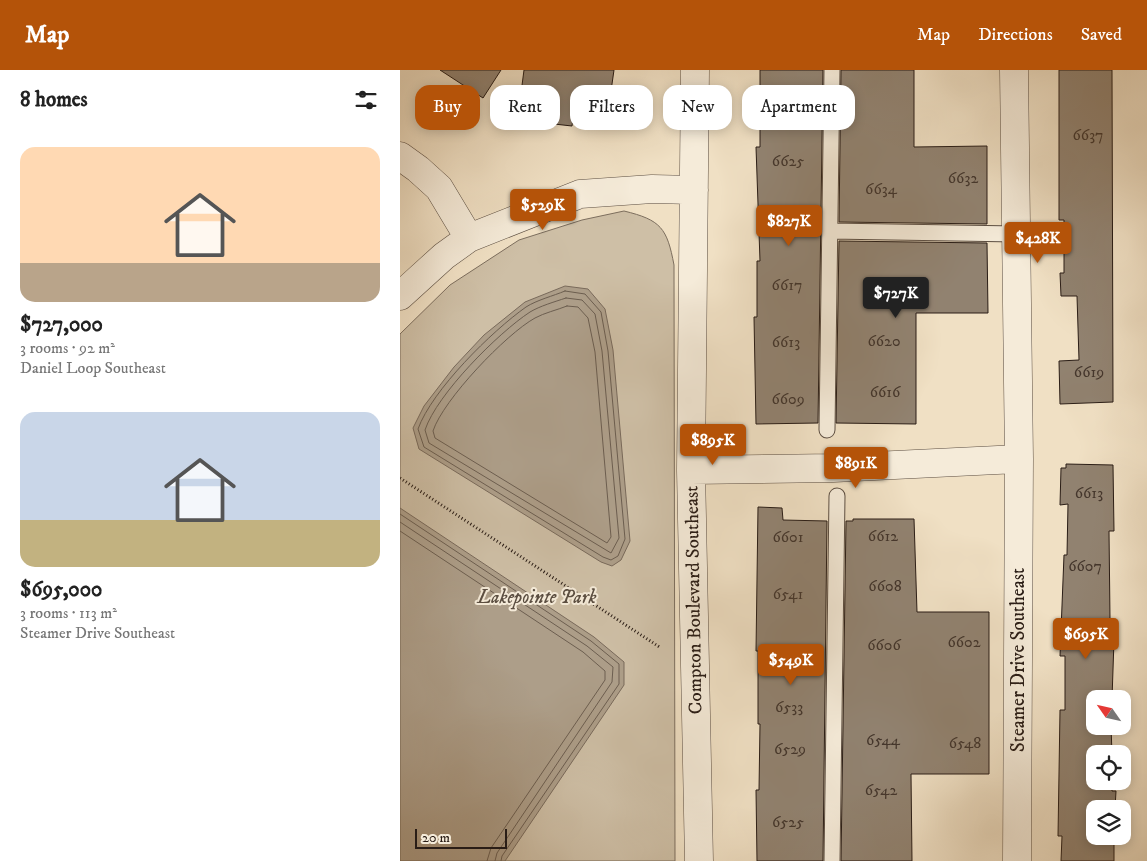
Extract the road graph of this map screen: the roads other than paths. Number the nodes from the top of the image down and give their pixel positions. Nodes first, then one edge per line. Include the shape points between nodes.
1 (695, 70) edge
2 (832, 70) edge
3 (1014, 70) edge
4 (400, 156) edge
5 (694, 190) junction
6 (830, 231) junction
7 (1017, 234) junction
8 (469, 238) junction
9 (400, 296) edge
10 (827, 430) dead end
11 (1019, 459) junction
12 (691, 470) junction
13 (837, 496) dead end
14 (699, 861) edge
15 (832, 861) edge
16 (1017, 861) edge

1 - 5 street, Compton Boulevard Southeast
2 - 6 lane
3 - 7 street, Steamer Drive Southeast
4 - 8 street via 438,188
5 - 8 street via 580,194
5 - 12 street, Compton Boulevard Southeast
6 - 7 lane
6 - 10 lane
7 - 11 street, Steamer Drive Southeast
8 - 9 street
11 - 12 street via 833,468
11 - 16 street, Steamer Drive Southeast
12 - 14 street, Compton Boulevard Southeast
13 - 15 lane

